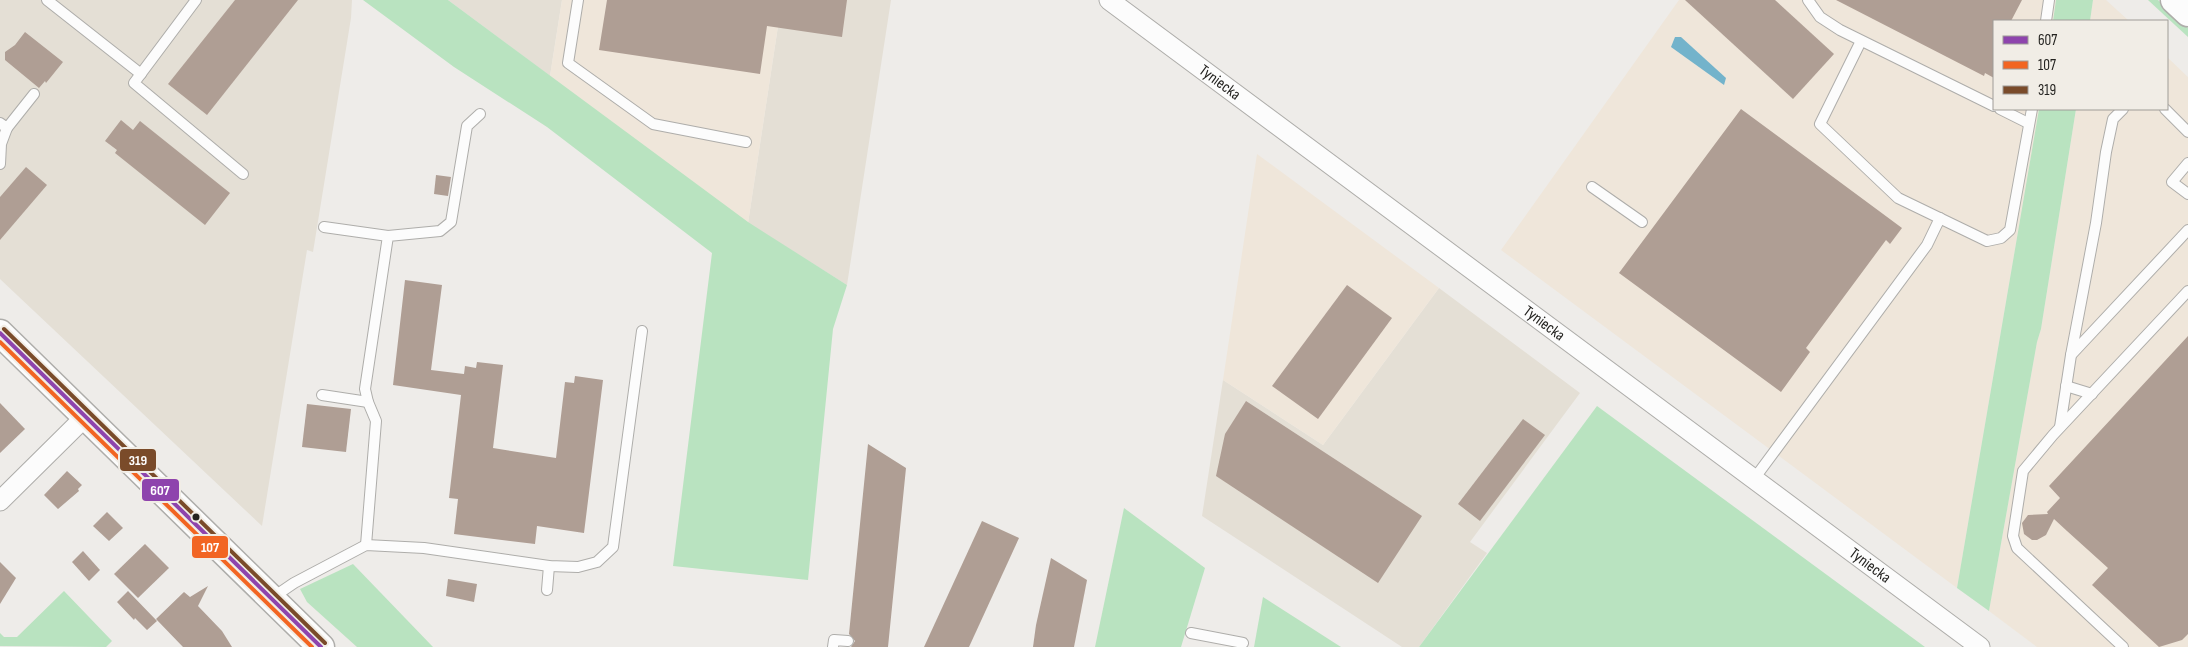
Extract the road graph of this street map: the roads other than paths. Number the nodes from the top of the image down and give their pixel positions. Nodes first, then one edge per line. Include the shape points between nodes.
1 (196, 0) edge
2 (578, 0) edge
3 (1109, 0) edge
4 (1808, 0) edge
5 (2049, 0) edge
6 (2174, 0) edge
7 (48, 1) edge
8 (2188, 13) edge
9 (2046, 20) edge
10 (1861, 41) junction
11 (140, 74) junction
12 (34, 94) dead end
13 (1993, 106) edge
14 (2002, 110) edge
15 (2032, 110) edge
16 (2122, 110) edge
17 (2166, 110) edge
18 (480, 114) dead end
19 (2028, 123) junction
20 (3, 126) edge
21 (2188, 132) edge
22 (746, 142) dead end
23 (2188, 163) edge
24 (0, 164) edge
25 (243, 174) dead end
26 (1592, 187) dead end
27 (2188, 194) edge
28 (1940, 218) junction
29 (1642, 222) dead end
30 (324, 227) dead end
31 (2188, 230) edge
32 (388, 236) junction
33 (2188, 292) edge
34 (642, 331) dead end
35 (0, 333) edge
36 (2071, 355) junction
37 (2066, 386) junction
38 (2092, 394) junction
39 (322, 395) dead end
40 (368, 402) junction
41 (86, 416) junction
42 (2060, 427) junction
43 (1754, 478) junction
44 (0, 502) edge
45 (366, 545) junction
46 (549, 566) junction
47 (547, 590) dead end
48 (272, 598) junction
49 (1191, 633) dead end
50 (848, 641) dead end
51 (1243, 643) dead end
52 (321, 647) edge
53 (833, 647) edge
54 (1980, 647) edge
55 (2123, 647) edge

1 - 11 lane
2 - 22 lane via 568,63 653,124
3 - 43 street, Tyniecka
4 - 10 lane via 1820,17
5 - 9 lane
6 - 8 street
7 - 11 lane
10 - 13 lane
10 - 28 lane via 1820,124 1898,198
11 - 25 lane via 134,82
12 - 20 lane
14 - 19 lane
15 - 19 lane
16 - 36 lane via 2113,119 2106,152
17 - 21 lane
18 - 32 lane via 467,126 451,222 440,231
19 - 28 lane via 2010,230 2000,238 1988,241
20 - 24 lane
23 - 27 lane via 2172,182
26 - 29 lane
28 - 43 lane via 1927,244
30 - 32 lane
31 - 36 lane
32 - 40 lane via 365,389
33 - 38 lane
34 - 46 lane via 613,547 597,562 578,567
35 - 41 street
36 - 37 lane
37 - 38 lane
37 - 42 lane
38 - 42 lane
39 - 40 lane
40 - 45 lane via 376,421 376,437
41 - 44 street
41 - 48 street
42 - 55 lane via 2023,471 2013,536 2017,548
43 - 54 street, Tyniecka
45 - 46 lane via 424,548
45 - 48 lane
46 - 47 lane
48 - 52 street
49 - 51 lane
50 - 53 lane via 834,640

